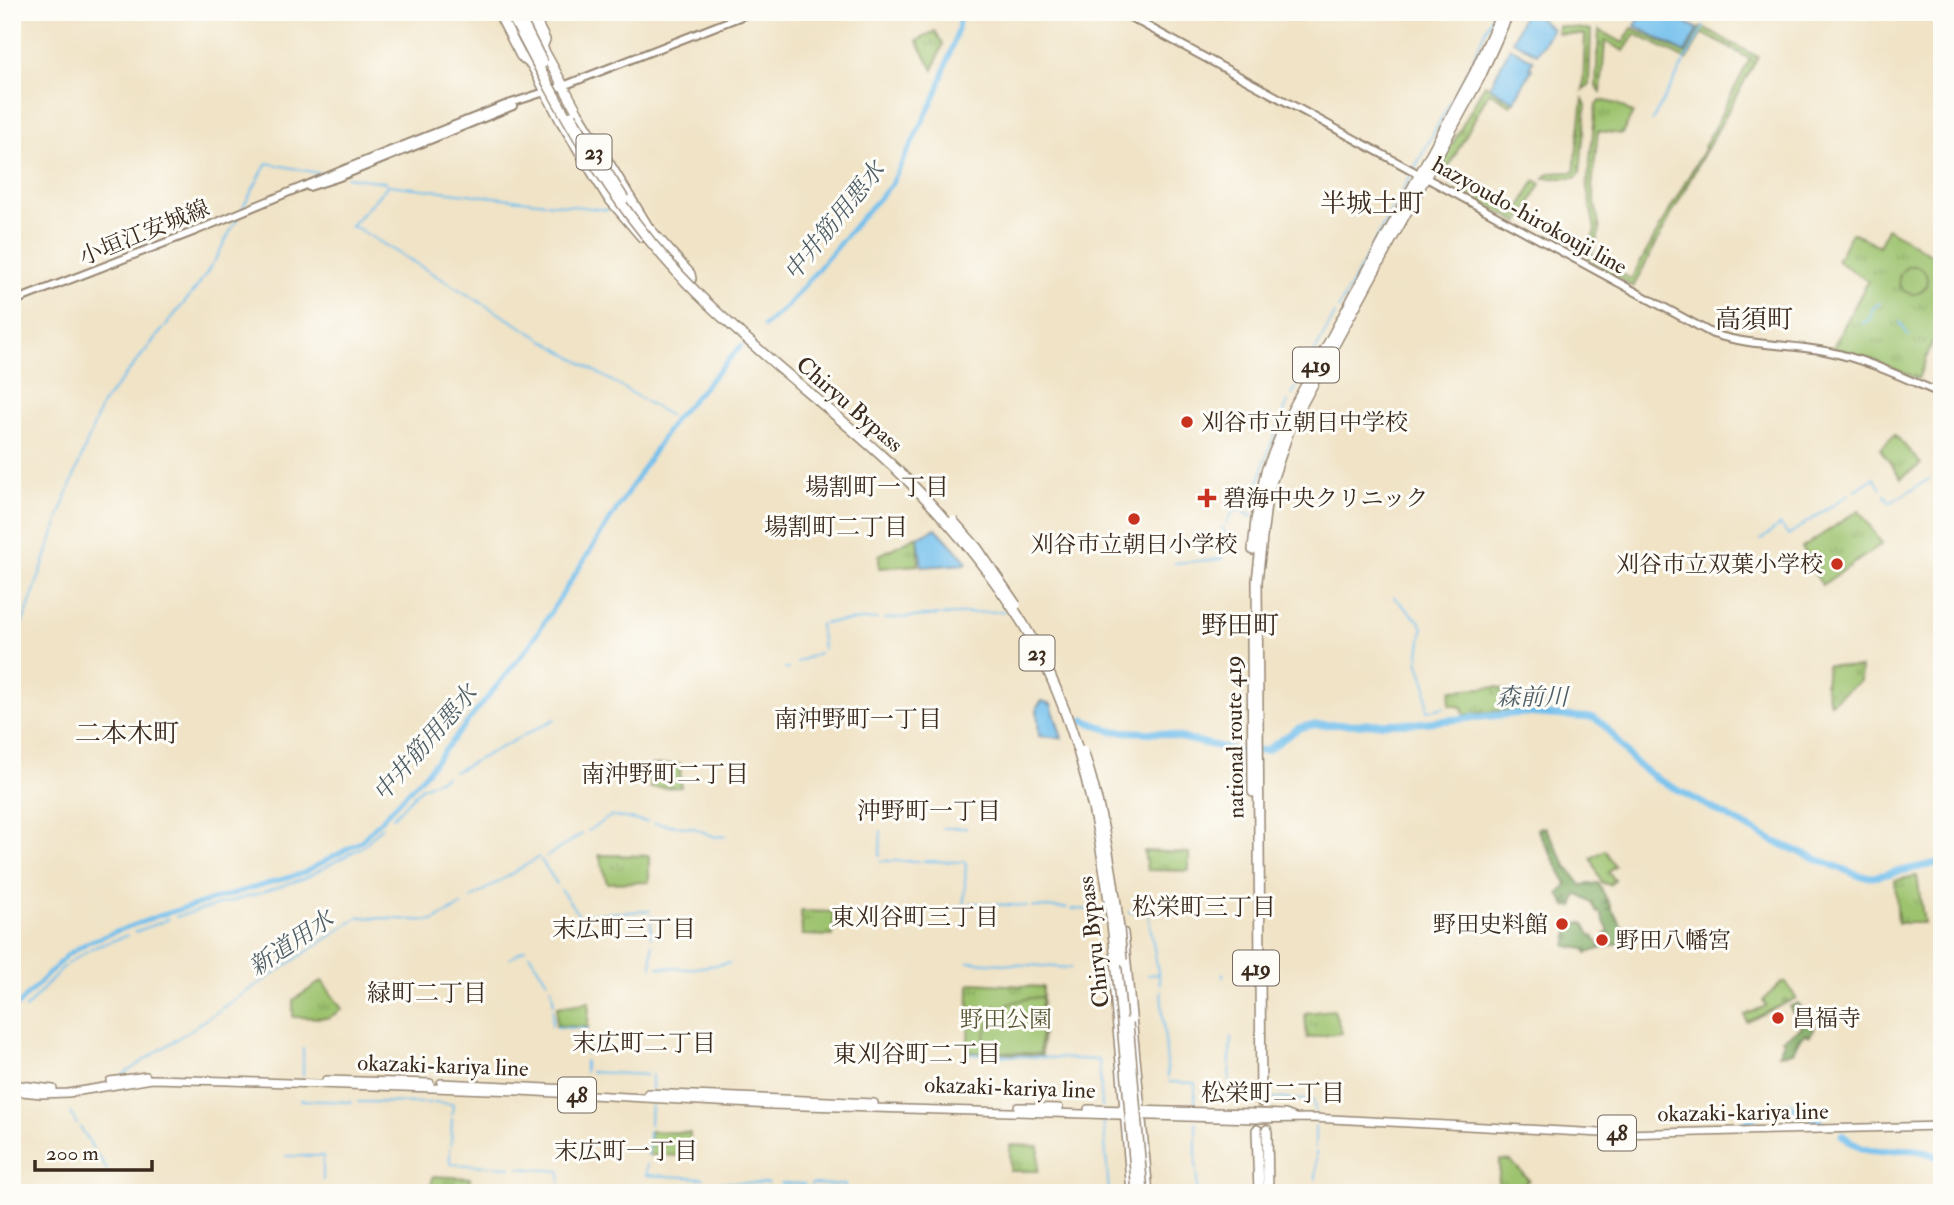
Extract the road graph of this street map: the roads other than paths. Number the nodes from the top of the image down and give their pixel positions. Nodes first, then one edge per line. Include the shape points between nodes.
1 (498, 12) edge
2 (504, 12) edge
3 (510, 12) edge
4 (517, 12) edge
5 (523, 12) edge
6 (531, 12) edge
7 (752, 12) edge
8 (1121, 12) edge
9 (1502, 12) edge
10 (1509, 12) edge
11 (542, 47) junction
12 (532, 65) junction
13 (563, 86) junction
14 (546, 92) junction
15 (525, 101) junction
16 (1418, 174) junction
17 (288, 194) junction
18 (659, 254) junction
19 (691, 279) junction
20 (12, 302) edge
21 (1942, 394) edge
22 (1254, 752) junction
23 (1115, 921) junction
24 (12, 1084) edge
25 (12, 1091) edge
26 (1126, 1112) junction
27 (1142, 1113) junction
28 (1942, 1126) edge
29 (1260, 1130) tunnel mouth
30 (1135, 1193) edge
31 (1145, 1193) edge
32 (1262, 1193) edge

1 - 12 highway, 23 via 521,55
2 - 12 highway, 23
3 - 18 highway, Chiryu Bypass / 23, bridge via 593,164
4 - 19 highway, Chiryu Bypass / 23, bridge via 618,192
5 - 11 highway, 23
6 - 11 highway, 23 via 545,40
7 - 13 main road
8 - 16 main road, hazyoudo-hirokouji line
9 - 16 highway, national route 419 / 419 via 1474,74
10 - 16 highway, 419 via 1480,77
11 - 13 highway, 23
12 - 14 highway, 23
13 - 14 main road
13 - 19 highway, 23 via 648,227
14 - 15 main road
14 - 18 highway, 23, bridge via 607,196
15 - 17 main road
15 - 17 main road via 344,168
16 - 21 main road, hazyoudo-hirokouji line via 1713,334 1829,352 1866,362
16 - 22 highway, national route 419 / 419 via 1288,433 1267,495 1256,581
17 - 20 main road, 小垣江安城線
18 - 23 highway, Chiryu Bypass / 23, bridge via 910,484 973,553 1023,624 1060,704 1085,775
19 - 23 highway, Chiryu Bypass / 23, bridge via 916,482 1003,583 1050,666 1079,738 1099,805
22 - 22 highway, national route 419 / 419 via 1259,1101 1259,767
23 - 26 highway, bridge via 1110,933
23 - 27 highway, bridge via 1123,932
23 - 30 highway, Chiryu Bypass / 23, bridge
23 - 31 highway, Chiryu Bypass / 23, bridge
24 - 26 main road, okazaki-kariya line / 48 via 48,1089 151,1075 214,1076
25 - 26 main road, okazaki-kariya line / 48 via 68,1093 152,1079 771,1105
26 - 27 main road, okazaki-kariya line / 48
26 - 30 highway
27 - 28 main road, okazaki-kariya line / 48 via 1285,1114 1293,1118 1620,1133
27 - 31 highway
29 - 32 highway

